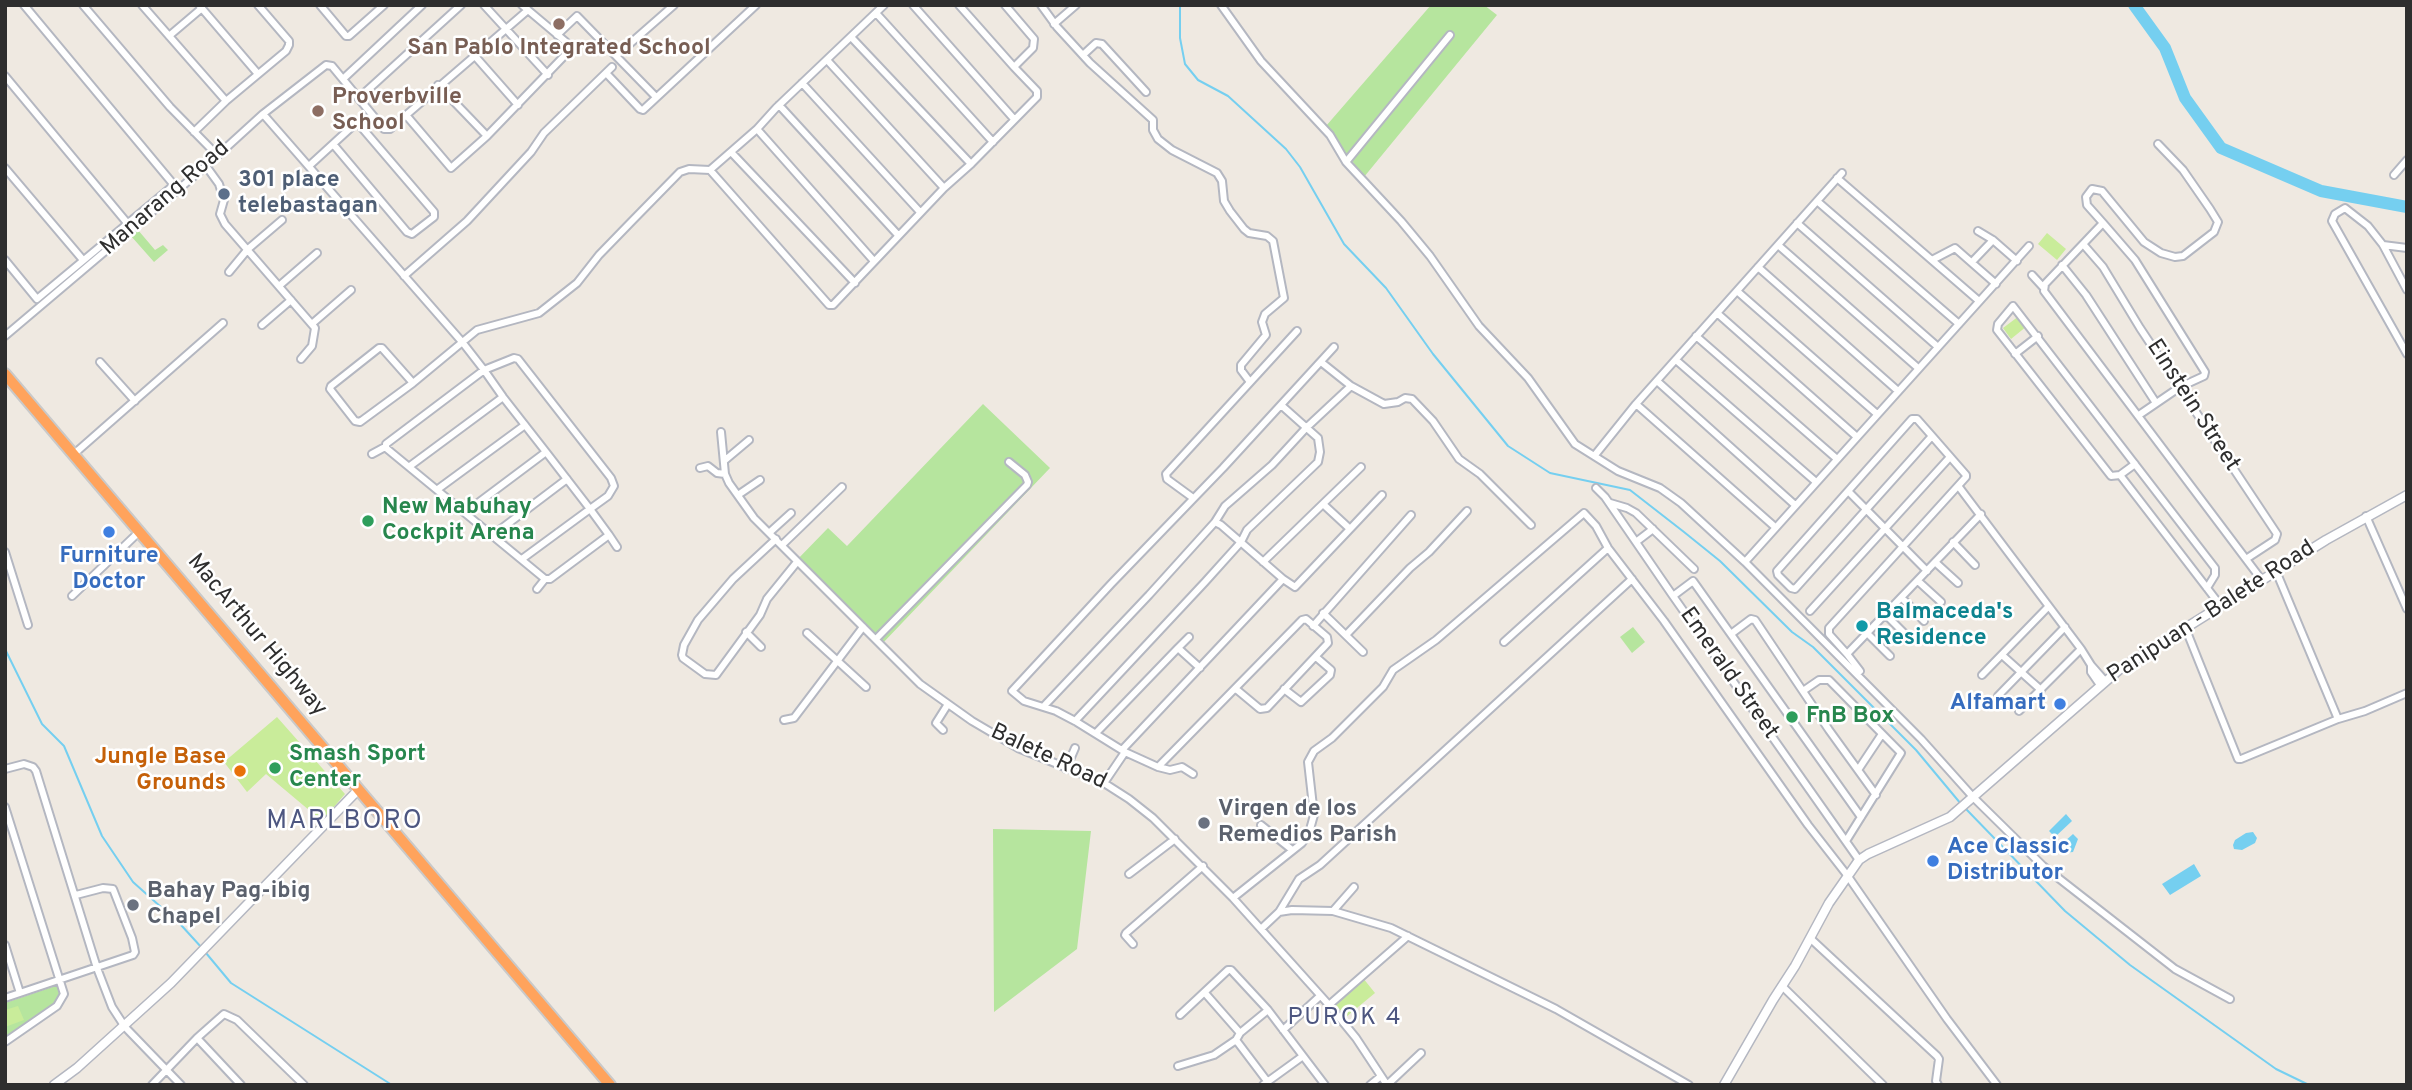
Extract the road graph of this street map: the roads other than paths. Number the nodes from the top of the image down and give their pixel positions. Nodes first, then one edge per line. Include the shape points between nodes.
1 (24, 5) edge
2 (83, 5) edge
3 (142, 5) edge
4 (258, 5) edge
5 (320, 5) edge
6 (384, 5) edge
7 (422, 5) edge
8 (461, 5) edge
9 (484, 5) edge
10 (674, 5) edge
11 (756, 5) edge
12 (884, 5) edge
13 (913, 5) edge
14 (959, 5) edge
15 (1005, 5) edge
16 (1041, 5) edge
17 (1076, 5) edge
18 (1220, 5) edge
19 (201, 7) edge
20 (524, 7) edge
21 (876, 13) junction
22 (1054, 24) junction
23 (506, 29) junction
24 (557, 35) junction
25 (1450, 35) dead end
26 (169, 36) junction
27 (851, 37) junction
28 (474, 55) junction
29 (617, 55) junction
30 (1083, 55) junction
31 (827, 60) junction
32 (612, 67) dead end
33 (1014, 67) junction
34 (606, 73) junction
35 (258, 74) junction
36 (548, 75) junction
37 (5, 76) edge
38 (343, 79) junction
39 (802, 83) junction
40 (438, 85) junction
41 (1146, 92) dead end
42 (360, 97) junction
43 (656, 97) junction
44 (226, 101) junction
45 (518, 105) junction
46 (779, 105) junction
47 (263, 114) junction
48 (406, 115) junction
49 (1014, 119) junction
50 (757, 129) junction
51 (194, 132) junction
52 (487, 136) junction
53 (993, 142) junction
54 (332, 144) junction
55 (2158, 144) dead end
56 (731, 152) junction
57 (217, 155) junction
58 (2407, 160) edge
59 (1346, 162) junction
60 (971, 164) junction
61 (206, 166) junction
62 (309, 166) junction
63 (5, 168) edge
64 (710, 170) junction
65 (2393, 175) dead end
66 (944, 188) junction
67 (1817, 201) junction
68 (920, 212) junction
69 (282, 220) dead end
70 (1797, 223) junction
71 (2103, 223) junction
72 (128, 224) junction
73 (1978, 231) dead end
74 (898, 235) junction
75 (1993, 240) junction
76 (2082, 244) junction
77 (1778, 245) junction
78 (2382, 245) junction
79 (2029, 246) dead end
80 (2407, 248) edge
81 (248, 249) junction
82 (317, 253) dead end
83 (5, 260) edge
84 (83, 260) junction
85 (873, 260) junction
86 (1932, 260) junction
87 (2017, 261) junction
88 (1972, 262) junction
89 (2062, 265) junction
90 (1758, 267) junction
91 (229, 272) dead end
92 (2032, 275) dead end
93 (404, 276) junction
94 (855, 283) junction
95 (1996, 284) junction
96 (279, 286) junction
97 (2043, 287) junction
98 (351, 290) dead end
99 (2407, 290) edge
100 (1737, 291) junction
101 (291, 300) junction
102 (1979, 301) junction
103 (1717, 313) junction
104 (223, 323) dead end
105 (313, 323) junction
106 (1959, 324) junction
107 (262, 325) dead end
108 (1297, 331) dead end
109 (5, 336) edge
110 (2038, 336) junction
111 (1696, 337) junction
112 (463, 343) junction
113 (1938, 346) junction
114 (1334, 347) dead end
115 (2407, 354) edge
116 (2015, 355) junction
117 (301, 359) dead end
118 (1676, 360) junction
119 (100, 362) dead end
120 (1321, 362) junction
121 (1918, 368) junction
122 (484, 370) junction
123 (5, 374) edge
124 (1657, 381) junction
125 (1250, 382) junction
126 (413, 383) junction
127 (1350, 386) junction
128 (2180, 387) junction
129 (1898, 391) junction
130 (503, 397) junction
131 (135, 401) junction
132 (2156, 403) junction
133 (1636, 404) junction
134 (1281, 405) junction
135 (1877, 414) junction
136 (2139, 415) junction
137 (525, 425) junction
138 (1306, 428) junction
139 (721, 432) dead end
140 (1932, 436) junction
141 (1857, 437) junction
142 (749, 440) dead end
143 (386, 448) junction
144 (546, 452) junction
145 (74, 454) junction
146 (372, 454) dead end
147 (1595, 455) junction
148 (1950, 457) junction
149 (1837, 458) junction
150 (724, 461) junction
151 (1009, 463) dead end
152 (2135, 464) junction
153 (410, 467) junction
154 (1361, 467) dead end
155 (699, 468) dead end
156 (725, 474) junction
157 (2120, 475) junction
158 (567, 479) junction
159 (760, 480) dead end
160 (1816, 482) junction
161 (842, 487) dead end
162 (1959, 487) junction
163 (1596, 488) dead end
164 (438, 489) junction
165 (1849, 492) junction
166 (738, 495) junction
167 (1382, 495) dead end
168 (2407, 495) edge
169 (1193, 498) junction
170 (1610, 503) junction
171 (1323, 504) junction
172 (1795, 505) junction
173 (590, 509) junction
174 (1867, 509) junction
175 (1466, 511) dead end
176 (466, 512) junction
177 (791, 513) dead end
178 (1981, 514) junction
179 (1411, 515) dead end
180 (2366, 516) junction
181 (1215, 522) junction
182 (1531, 525) dead end
183 (1775, 527) junction
184 (1886, 528) junction
185 (1350, 529) junction
186 (1653, 529) junction
187 (140, 531) junction
188 (769, 533) junction
189 (494, 535) junction
190 (609, 535) junction
191 (776, 539) junction
192 (1241, 541) junction
193 (1636, 542) junction
194 (1953, 542) junction
195 (782, 545) junction
196 (1904, 546) junction
197 (617, 547) dead end
198 (1608, 548) junction
199 (5, 552) edge
200 (522, 559) junction
201 (2246, 559) junction
202 (797, 562) junction
203 (1263, 562) junction
204 (1745, 562) junction
205 (1935, 562) junction
206 (1975, 565) dead end
207 (1694, 569) dead end
208 (1927, 571) junction
209 (2276, 571) junction
210 (545, 579) junction
211 (1283, 579) junction
212 (1632, 579) junction
213 (2261, 579) junction
214 (1918, 581) junction
215 (1958, 583) dead end
216 (2207, 588) junction
217 (537, 589) dead end
218 (72, 596) dead end
219 (1673, 596) junction
220 (1902, 598) junction
221 (1941, 602) dead end
222 (2220, 605) junction
223 (2048, 607) junction
224 (2407, 609) edge
225 (1810, 611) dead end
226 (1323, 614) junction
227 (1886, 615) junction
228 (1924, 621) dead end
229 (28, 625) dead end
230 (1314, 626) junction
231 (863, 627) junction
232 (2065, 627) junction
233 (2185, 627) junction
234 (746, 632) junction
235 (1867, 633) junction
236 (807, 634) dead end
237 (1731, 634) junction
238 (1346, 635) junction
239 (1907, 636) dead end
240 (1189, 637) dead end
241 (876, 639) junction
242 (1504, 642) dead end
243 (761, 647) dead end
244 (1178, 648) junction
245 (2081, 649) junction
246 (1363, 652) dead end
247 (1847, 654) junction
248 (2002, 655) junction
249 (1890, 656) dead end
250 (1316, 657) junction
251 (838, 662) junction
252 (1200, 668) junction
253 (1860, 671) dead end
254 (2022, 672) junction
255 (1982, 675) dead end
256 (2101, 680) junction
257 (866, 687) dead end
258 (1236, 688) junction
259 (1284, 689) junction
260 (2041, 690) junction
261 (1803, 691) junction
262 (2407, 693) edge
263 (1998, 696) dead end
264 (948, 704) junction
265 (1044, 706) junction
266 (2018, 711) dead end
267 (2338, 719) junction
268 (784, 720) dead end
269 (1075, 721) junction
270 (943, 730) dead end
271 (1096, 733) junction
272 (1882, 734) junction
273 (1075, 748) dead end
274 (1124, 751) junction
275 (1158, 767) junction
276 (5, 769) edge
277 (1066, 769) junction
278 (1858, 770) junction
279 (1193, 774) dead end
280 (1104, 783) junction
281 (358, 790) junction
282 (1877, 794) junction
283 (1973, 797) junction
284 (5, 807) edge
285 (1861, 817) junction
286 (1261, 825) dead end
287 (1175, 839) junction
288 (1846, 841) junction
289 (1292, 849) junction
290 (1859, 860) junction
291 (1203, 866) junction
292 (1129, 874) dead end
293 (1847, 875) junction
294 (1354, 887) dead end
295 (76, 895) junction
296 (1233, 898) junction
297 (1333, 911) junction
298 (1279, 912) junction
299 (1261, 929) junction
300 (1408, 936) junction
301 (1811, 939) junction
302 (1133, 944) dead end
303 (5, 945) edge
304 (97, 968) junction
305 (61, 981) junction
306 (1783, 986) junction
307 (20, 993) junction
308 (1205, 993) junction
309 (1320, 996) junction
310 (5, 998) edge
311 (2230, 999) dead end
312 (1329, 1005) junction
313 (1268, 1010) junction
314 (1180, 1015) dead end
315 (125, 1027) junction
316 (1283, 1030) junction
317 (1238, 1037) junction
318 (197, 1038) junction
319 (5, 1042) edge
320 (1421, 1053) dead end
321 (1303, 1056) junction
322 (1178, 1066) dead end
323 (167, 1070) junction
324 (1381, 1076) junction
325 (1265, 1083) edge
326 (54, 1085) edge
327 (152, 1085) edge
328 (181, 1085) edge
329 (241, 1085) edge
330 (304, 1085) edge
331 (610, 1085) edge
332 (1325, 1085) edge
333 (1370, 1085) edge
334 (1387, 1085) edge
335 (1689, 1085) edge
336 (1724, 1085) edge
337 (1883, 1085) edge
338 (1938, 1085) edge
339 (1997, 1085) edge

1 - 72 street via 174,185
2 - 51 street
3 - 26 street
4 - 35 street via 289,41
5 - 6 street via 346,36 353,35
7 - 38 street
8 - 42 street
9 - 23 street
10 - 29 street
11 - 43 street
12 - 21 street
13 - 49 street
14 - 33 street
15 - 33 street via 1034,39 1033,48
16 - 22 street
17 - 22 street
18 - 59 street via 1261,61 1330,135
19 - 26 street
19 - 35 street
20 - 23 street
20 - 24 street
21 - 27 street
21 - 53 street
22 - 30 street
23 - 28 street
23 - 36 street
24 - 29 street via 577,16
24 - 36 street via 569,51
25 - 59 street
26 - 44 street
27 - 31 street
27 - 60 street
28 - 40 street
28 - 45 street
29 - 43 street
30 - 41 street via 1096,43 1102,44
30 - 125 street via 1153,120 1153,130 1167,147 1217,173 1224,201 1244,229 1273,241 1284,298 1265,314 1266,335 1241,366
31 - 39 street
31 - 66 street
32 - 34 street
33 - 49 street via 1038,94
34 - 43 street via 640,109
34 - 93 street via 544,133 467,221
35 - 44 street
36 - 45 street
37 - 72 street
38 - 42 street
38 - 47 street, Manarang Road via 329,65
39 - 46 street
39 - 68 street
40 - 48 street
40 - 52 street
42 - 48 street via 387,130
44 - 51 street
45 - 52 street
46 - 50 street
46 - 74 street
47 - 57 street, Manarang Road
47 - 62 street
48 - 52 street via 451,168
49 - 53 street
50 - 56 street
50 - 85 street
51 - 57 street
53 - 60 street
54 - 54 street via 407,232 412,234 433,217 435,212 357,122
54 - 62 street
55 - 71 street via 2210,209 2218,222 2214,232 2182,256 2161,253 2144,242 2102,191 2092,189 2087,205
56 - 64 street
56 - 94 street
57 - 61 street, Manarang Road
58 - 65 street
59 - 147 street via 1401,220 1575,444
60 - 66 street
61 - 81 street via 225,200 220,217
61 - 109 street, Manarang Road
62 - 93 street
63 - 84 street
64 - 94 street via 829,305
64 - 112 street via 680,172 549,307 477,330
66 - 68 street
67 - 70 street
67 - 86 street via 1839,175
67 - 106 street
68 - 74 street
69 - 81 street
70 - 77 street
70 - 113 street
71 - 76 street
71 - 128 street via 2135,260 2205,372
72 - 84 street
73 - 75 street
74 - 85 street
75 - 87 street
75 - 88 street
76 - 89 street
76 - 128 street, Einstein Street via 2103,267
77 - 90 street
77 - 121 street
78 - 80 street
78 - 99 street
78 - 115 street via 2348,210 2332,217
79 - 87 street
81 - 91 street
81 - 96 street
82 - 96 street
83 - 84 street via 37,299
85 - 94 street
86 - 88 street via 1955,248
86 - 102 street
87 - 95 street
88 - 95 street
89 - 97 street
89 - 132 street
90 - 100 street
90 - 129 street
92 - 97 street
93 - 112 street
95 - 102 street
96 - 101 street
97 - 136 street
98 - 105 street
100 - 103 street
100 - 135 street
101 - 105 street
101 - 107 street
102 - 106 street
103 - 111 street
103 - 141 street
104 - 131 street
105 - 117 street via 314,339
106 - 113 street
108 - 125 street
110 - 116 street
110 - 116 street via 2013,306 1996,328
110 - 152 street
111 - 118 street
111 - 149 street
112 - 122 street
112 - 126 street
113 - 121 street
114 - 120 street
116 - 157 street via 2111,476
118 - 124 street
118 - 160 street
119 - 131 street
120 - 127 street
120 - 134 street
121 - 129 street
122 - 130 street
122 - 143 street
122 - 173 street via 518,359 611,478 612,491
123 - 145 highway, MacArthur Highway
124 - 133 street
124 - 172 street
125 - 169 street via 1166,474
126 - 126 street via 360,422 330,390 381,348
127 - 138 street
127 - 182 street via 1384,404 1412,399 1459,459
128 - 132 street
128 - 201 street, Einstein Street via 2277,534
129 - 135 street
130 - 137 street
130 - 153 street
131 - 145 street
132 - 136 street
133 - 147 street
133 - 183 street
134 - 138 street
134 - 169 street
135 - 141 street
136 - 201 street
137 - 144 street
137 - 164 street
138 - 181 street via 1225,506
138 - 192 street via 1318,438 1318,462
139 - 150 street, Balete Road
140 - 148 street
140 - 165 street via 1912,419
140 - 174 street
141 - 149 street
142 - 150 street
143 - 146 street
143 - 153 street
144 - 158 street
144 - 176 street
145 - 187 highway, MacArthur Highway
147 - 204 street via 1618,471 1660,488
148 - 162 street via 1966,475
148 - 184 street
149 - 160 street
150 - 156 street, Balete Road
151 - 241 street via 1025,475 1027,485
152 - 157 street
152 - 216 street via 2214,568
153 - 164 street
154 - 171 street
155 - 156 street via 708,466
156 - 166 street, Balete Road
157 - 216 street
158 - 173 street
158 - 189 street
159 - 166 street
160 - 172 street
161 - 195 street
162 - 178 street
162 - 196 street
163 - 170 street, Emerald Street
164 - 176 street
165 - 174 street
165 - 174 street via 1777,570 1791,588 1795,589
166 - 188 street, Balete Road
167 - 185 street
168 - 180 main road, Panipuan - Balete Road
169 - 265 street via 1012,691 1024,701
170 - 186 street via 1627,508
170 - 193 street, Emerald Street
171 - 185 street
171 - 203 street
172 - 183 street
173 - 190 street
173 - 200 street
174 - 184 street
175 - 238 street
176 - 189 street
177 - 188 street
178 - 194 street
178 - 223 street
179 - 226 street
180 - 209 main road, Panipuan - Balete Road
180 - 224 street
181 - 192 street
181 - 265 street
183 - 204 street
184 - 196 street
184 - 225 street
185 - 211 street via 1295,587
186 - 193 street
186 - 207 street
187 - 218 street
187 - 281 highway, MacArthur Highway
188 - 191 street, Balete Road
189 - 200 street
190 - 197 street
190 - 210 street
191 - 195 street, Balete Road
191 - 234 street via 698,620 682,655 697,669 716,676
192 - 203 street
192 - 269 street
193 - 219 street, Emerald Street
194 - 205 street
194 - 206 street
195 - 202 street, Balete Road
196 - 208 street
196 - 247 street via 1829,628
198 - 212 street
198 - 242 street
198 - 289 street via 1583,512 1474,609 1393,670 1383,687 1310,755 1314,815 1309,833
199 - 229 street
200 - 210 street
201 - 213 street
202 - 231 street, Balete Road
202 - 234 street
203 - 211 street
204 - 283 street
205 - 208 street
205 - 215 street
208 - 214 street
209 - 213 main road, Panipuan - Balete Road
209 - 267 street
210 - 217 street
211 - 252 street
212 - 293 street
212 - 298 street via 1320,865 1299,879
213 - 222 main road, Panipuan - Balete Road
214 - 220 street
214 - 221 street
216 - 222 street
219 - 237 street via 1693,581
219 - 288 street, Emerald Street
220 - 227 street
220 - 228 street
222 - 233 main road, Panipuan - Balete Road
223 - 232 street
223 - 248 street
226 - 230 street
226 - 238 street
227 - 235 street
227 - 239 street
230 - 250 street via 1329,640
230 - 258 street via 1302,620
231 - 241 street, Balete Road
231 - 251 street
232 - 245 street
232 - 254 street
233 - 256 main road, Panipuan - Balete Road
233 - 267 street via 2238,759
234 - 243 street
235 - 247 street
235 - 249 street
236 - 251 street
237 - 261 street via 1755,620
237 - 285 street
238 - 246 street
240 - 244 street
241 - 264 street, Balete Road via 920,684
244 - 252 street
244 - 271 street
245 - 256 street via 2091,672
245 - 260 street
247 - 253 street
248 - 254 street
248 - 255 street
250 - 259 street
250 - 259 street via 1331,670 1330,675 1301,702
251 - 257 street
251 - 268 street via 794,718
252 - 274 street
254 - 260 street
254 - 263 street
256 - 283 main road, Panipuan - Balete Road
258 - 259 street via 1260,709
258 - 275 street
260 - 266 street
261 - 272 street via 1819,680 1829,680
261 - 278 street
262 - 267 street
264 - 270 street via 936,723
264 - 277 street, Balete Road via 1018,748
265 - 269 street
269 - 271 street
271 - 274 street
272 - 278 street
272 - 282 street via 1901,753
273 - 277 street
274 - 275 street
274 - 280 street
275 - 279 street via 1182,767
276 - 295 street via 24,764 36,771
277 - 280 street, Balete Road
278 - 282 street
280 - 287 street, Balete Road
281 - 315 main road
281 - 331 highway, MacArthur Highway
282 - 285 street
283 - 290 main road, Panipuan - Balete Road via 1950,817
283 - 311 street via 2043,866 2099,912 2175,969
284 - 305 street
285 - 288 street
286 - 289 street
287 - 291 street, Balete Road
287 - 292 street
288 - 290 street, Emerald Street
289 - 296 street
290 - 293 main road
291 - 296 street, Balete Road
291 - 302 street via 1126,933
293 - 301 main road
293 - 339 street
294 - 297 street
295 - 304 street
295 - 304 street via 113,889 134,947 131,956
296 - 299 street, Balete Road
297 - 298 street
297 - 300 street
298 - 299 street
299 - 309 street, Balete Road
300 - 312 street
300 - 335 street via 1556,1009
301 - 306 main road
301 - 338 street via 1940,1059
303 - 307 street
304 - 305 street
304 - 315 street
305 - 307 street
305 - 319 street via 64,994 57,1006
306 - 336 main road
306 - 337 street
307 - 310 street
308 - 313 street via 1229,970
308 - 314 street
308 - 317 street
309 - 312 street, Balete Road
309 - 316 street
312 - 324 street, Balete Road
313 - 316 street
313 - 317 street
315 - 323 street
315 - 326 main road
316 - 321 street
317 - 322 street via 1214,1055
317 - 325 street
318 - 323 street
318 - 329 street
318 - 330 street via 225,1014 237,1020
320 - 334 street
321 - 325 street
321 - 332 street
323 - 327 street
323 - 328 street
324 - 333 street
324 - 334 street, Balete Road

